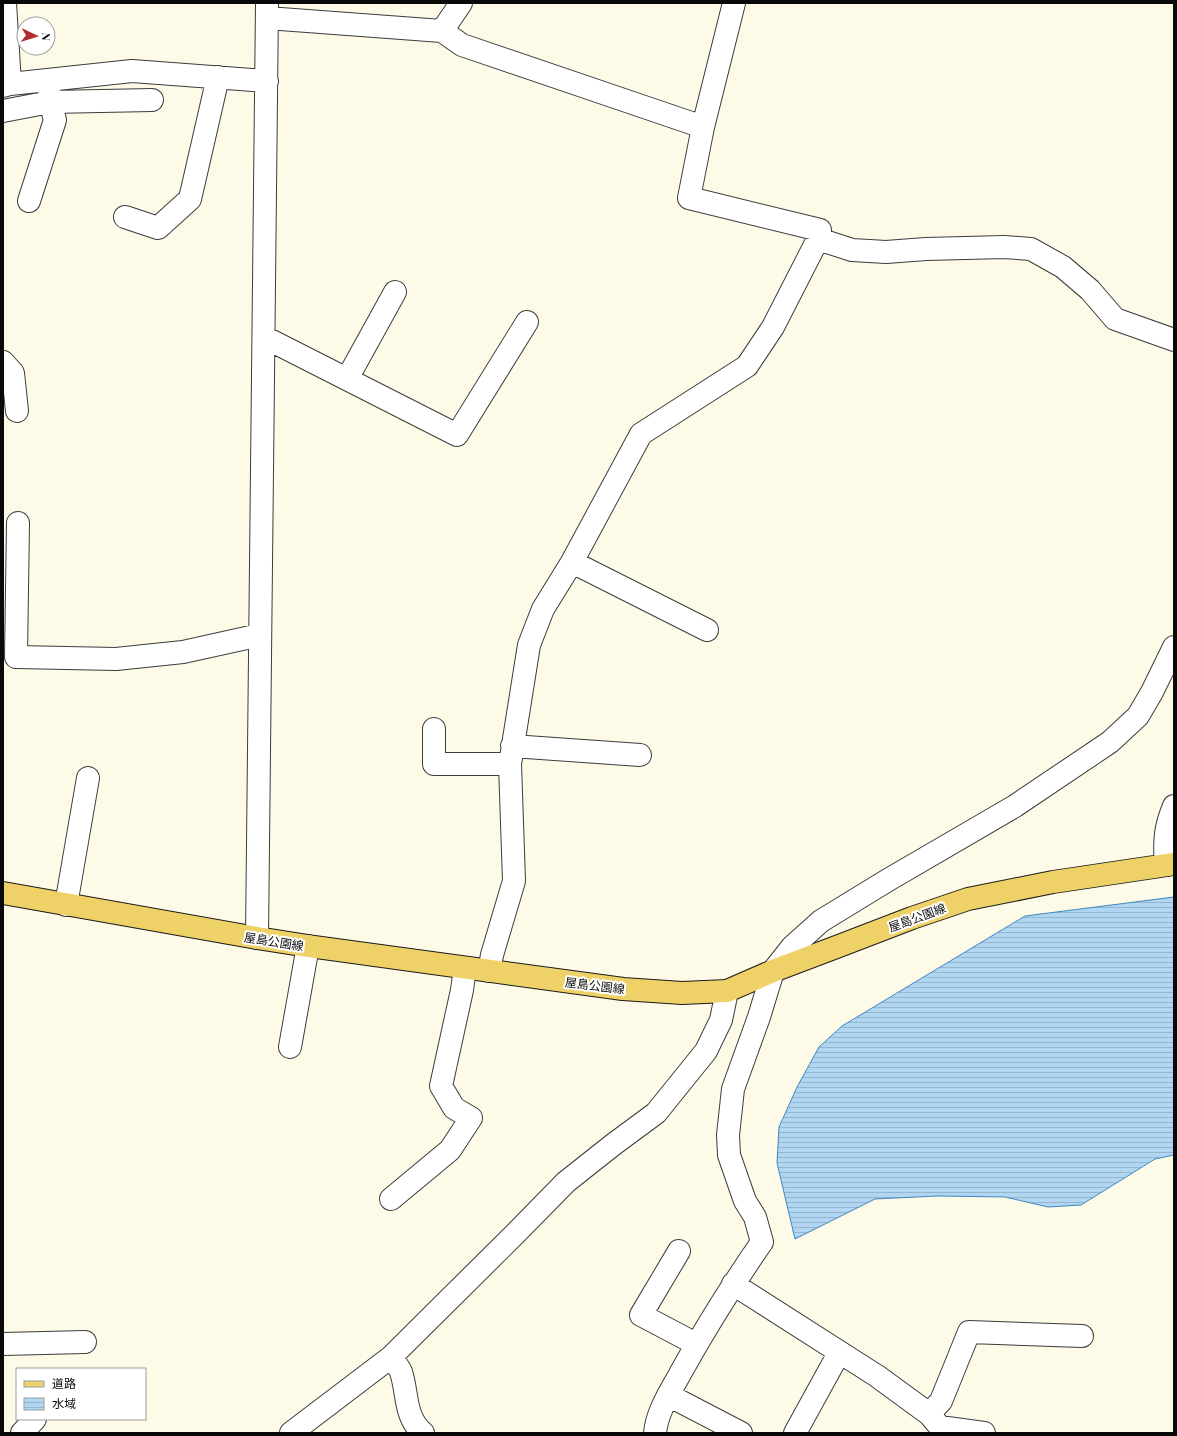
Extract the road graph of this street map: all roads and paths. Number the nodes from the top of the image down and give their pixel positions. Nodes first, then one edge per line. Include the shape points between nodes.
1 (5, 3) edge
2 (461, 3) edge
3 (734, 3) edge
4 (267, 10) edge
5 (442, 31) junction
6 (218, 77) junction
7 (48, 80) junction
8 (267, 81) junction
9 (7, 85) edge
10 (152, 100) dead end
11 (50, 102) junction
12 (3, 112) edge
13 (703, 127) junction
14 (29, 201) dead end
15 (125, 217) dead end
16 (818, 240) junction
17 (395, 292) dead end
18 (527, 322) dead end
19 (264, 337) junction
20 (1174, 340) edge
21 (3, 362) edge
22 (347, 380) junction
23 (16, 411) dead end
24 (18, 523) dead end
25 (572, 562) junction
26 (707, 630) dead end
27 (260, 635) junction
28 (1174, 647) edge
29 (434, 729) dead end
30 (511, 755) junction
31 (640, 755) dead end
32 (88, 778) dead end
33 (1174, 806) edge
34 (1170, 865) edge
35 (3, 893) edge
36 (66, 905) junction
37 (257, 938) junction
38 (308, 946) junction
39 (465, 968) junction
40 (489, 971) junction
41 (773, 971) junction
42 (727, 991) junction
43 (290, 1047) dead end
44 (391, 1198) dead end
45 (679, 1251) dead end
46 (734, 1284) junction
47 (1082, 1336) dead end
48 (85, 1342) dead end
49 (3, 1344) edge
50 (696, 1344) junction
51 (839, 1353) junction
52 (390, 1356) junction
53 (668, 1395) junction
54 (929, 1414) junction
55 (34, 1420) edge
56 (22, 1433) edge
57 (291, 1433) edge
58 (422, 1433) edge
59 (656, 1433) edge
60 (741, 1433) edge
61 (795, 1433) edge
62 (984, 1433) edge

1 - 9 street
2 - 5 street
3 - 13 street
4 - 5 street
4 - 8 street
5 - 13 street via 462,45
6 - 7 street via 132,71
6 - 8 street
6 - 15 street via 190,199 158,228
7 - 9 street
7 - 11 street
8 - 19 street
10 - 11 street
11 - 12 street
11 - 14 street via 55,120
13 - 16 street via 689,198 820,230
16 - 20 street via 852,250 886,252 1004,247 1031,249 1063,267 1090,290 1115,319
16 - 25 street via 773,327 747,366 641,434
17 - 22 street
18 - 22 street via 457,435
19 - 22 street
19 - 27 street
21 - 23 street via 13,373
24 - 27 street via 16,657 116,659 183,652
25 - 26 street
25 - 30 street via 543,609 529,645
27 - 37 street
28 - 41 street via 1138,716 1110,742 1015,806 821,921 792,947
29 - 30 street via 434,764
30 - 31 street
30 - 40 street via 514,881
32 - 36 street
33 - 34 street via 1167,822 1164,848
34 - 41 main road, 屋島公園線 via 1053,882 968,899
35 - 36 main road, 屋島公園線
36 - 37 main road, 屋島公園線
37 - 38 main road, 屋島公園線
38 - 39 main road, 屋島公園線
38 - 43 street
39 - 40 main road, 屋島公園線
39 - 44 street via 441,1086 454,1108 471,1118 450,1150
40 - 42 main road, 屋島公園線 via 630,990 682,993
41 - 42 main road, 屋島公園線
41 - 46 street via 732,1097 729,1154 745,1201 755,1217 762,1242
42 - 52 street via 721,1020 706,1051 656,1113 566,1182
45 - 50 street via 641,1315
46 - 50 street
46 - 51 street
47 - 54 street via 969,1332 941,1401
48 - 49 street
50 - 53 street
51 - 54 street via 877,1376
51 - 61 street
52 - 57 street
52 - 58 street via 400,1372 408,1410
53 - 59 street via 656,1422
53 - 60 street
54 - 62 street via 940,1427
55 - 56 street

